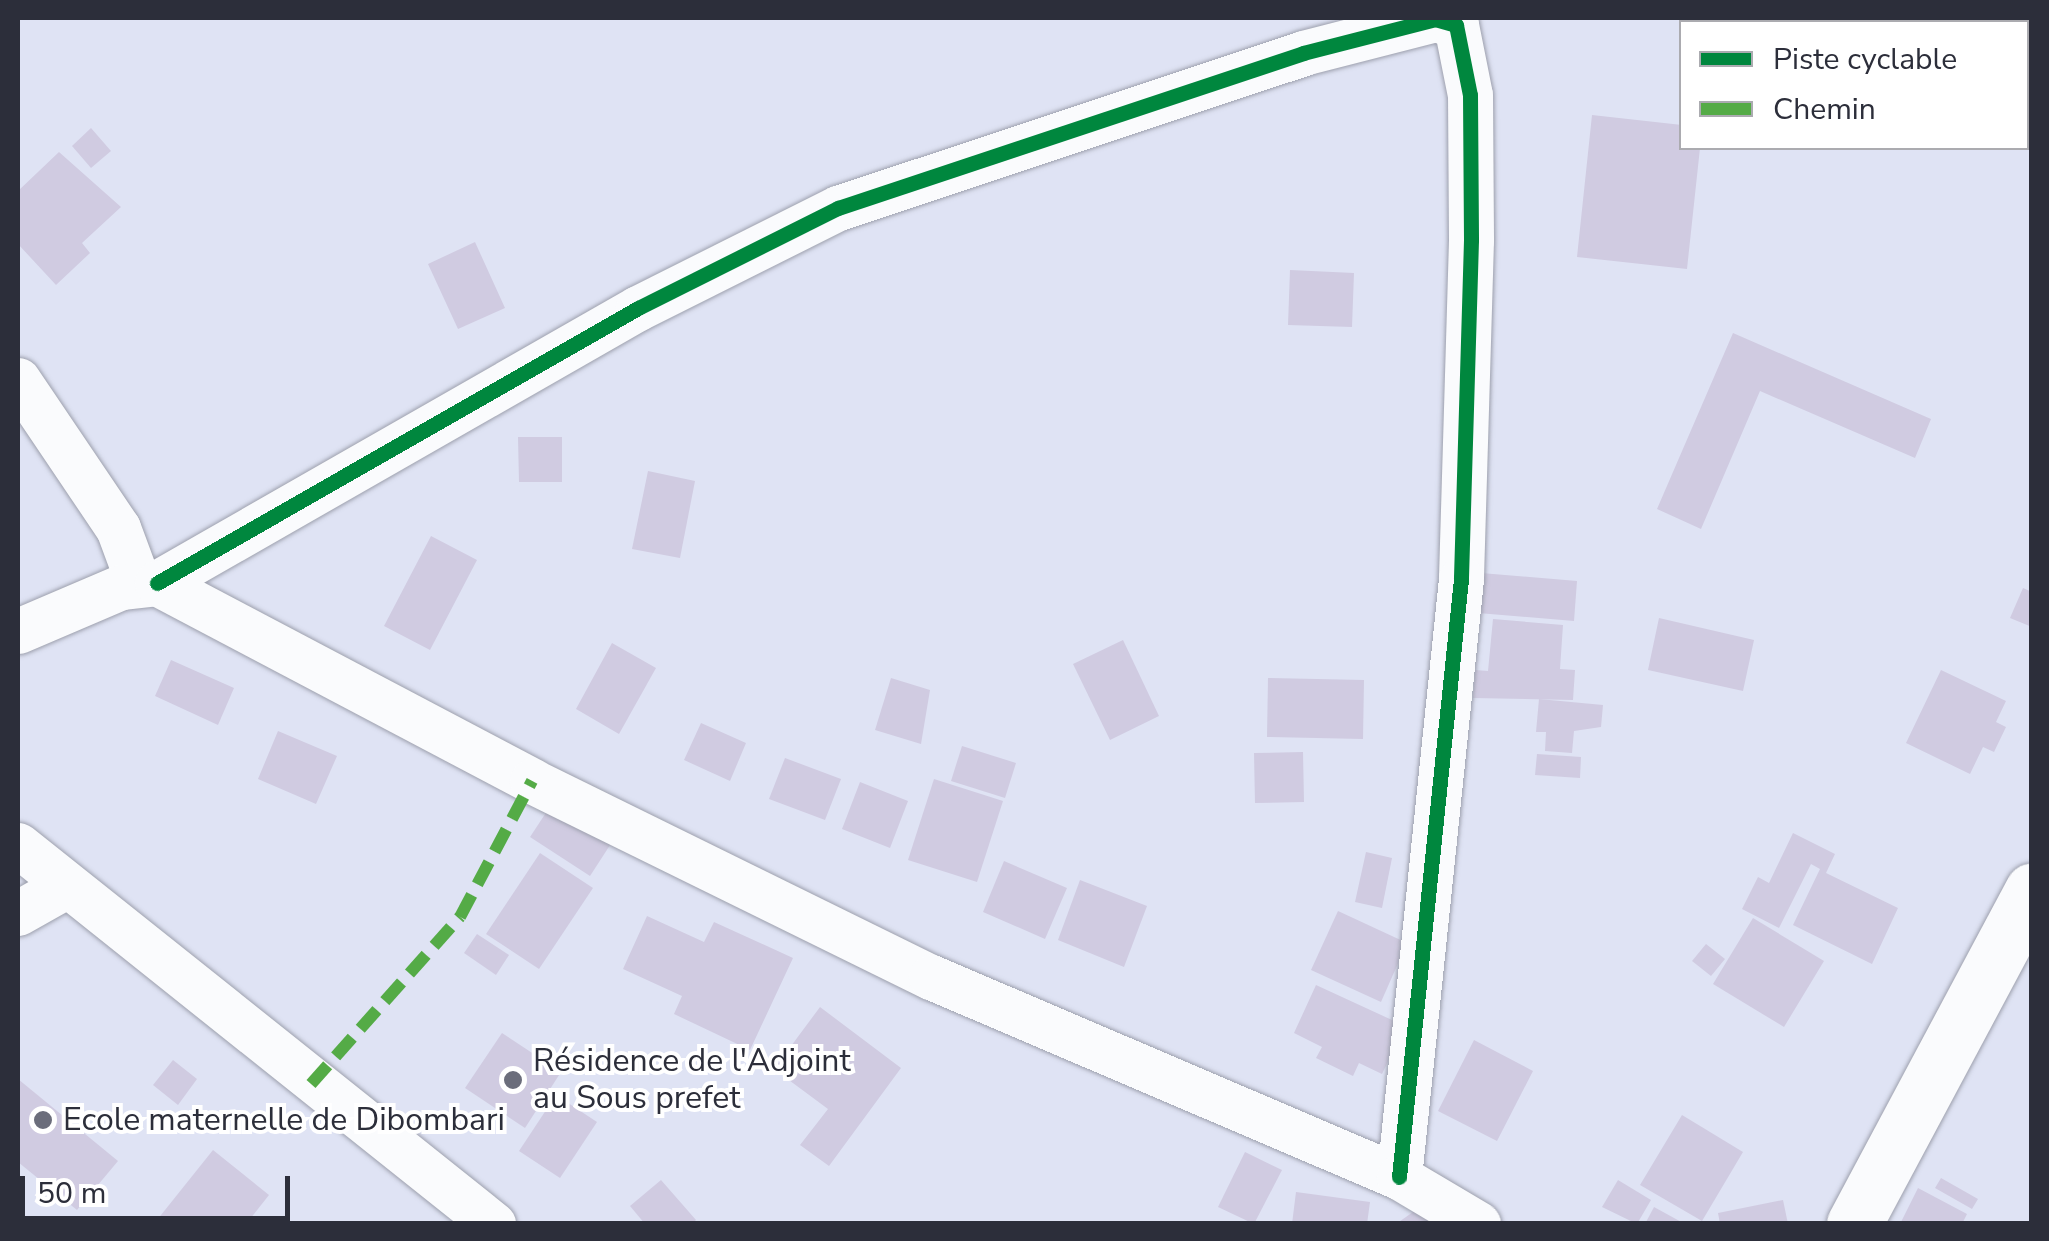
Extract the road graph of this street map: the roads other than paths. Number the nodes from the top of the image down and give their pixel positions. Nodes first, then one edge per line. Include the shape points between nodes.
1 (18, 380) edge
2 (148, 583) junction
3 (18, 631) edge
4 (18, 846) edge
5 (64, 887) junction
6 (2032, 890) edge
7 (18, 913) edge
8 (1399, 1177) junction
9 (493, 1224) edge
10 (1478, 1224) edge
11 (1854, 1224) edge

1 - 2 street
2 - 3 street
2 - 8 street via 931,977
2 - 8 street via 605,326 838,208 1303,52 1435,19 1456,24 1470,96 1471,204 1461,580
4 - 5 street
5 - 7 street
5 - 9 street
6 - 11 main road
8 - 10 street

